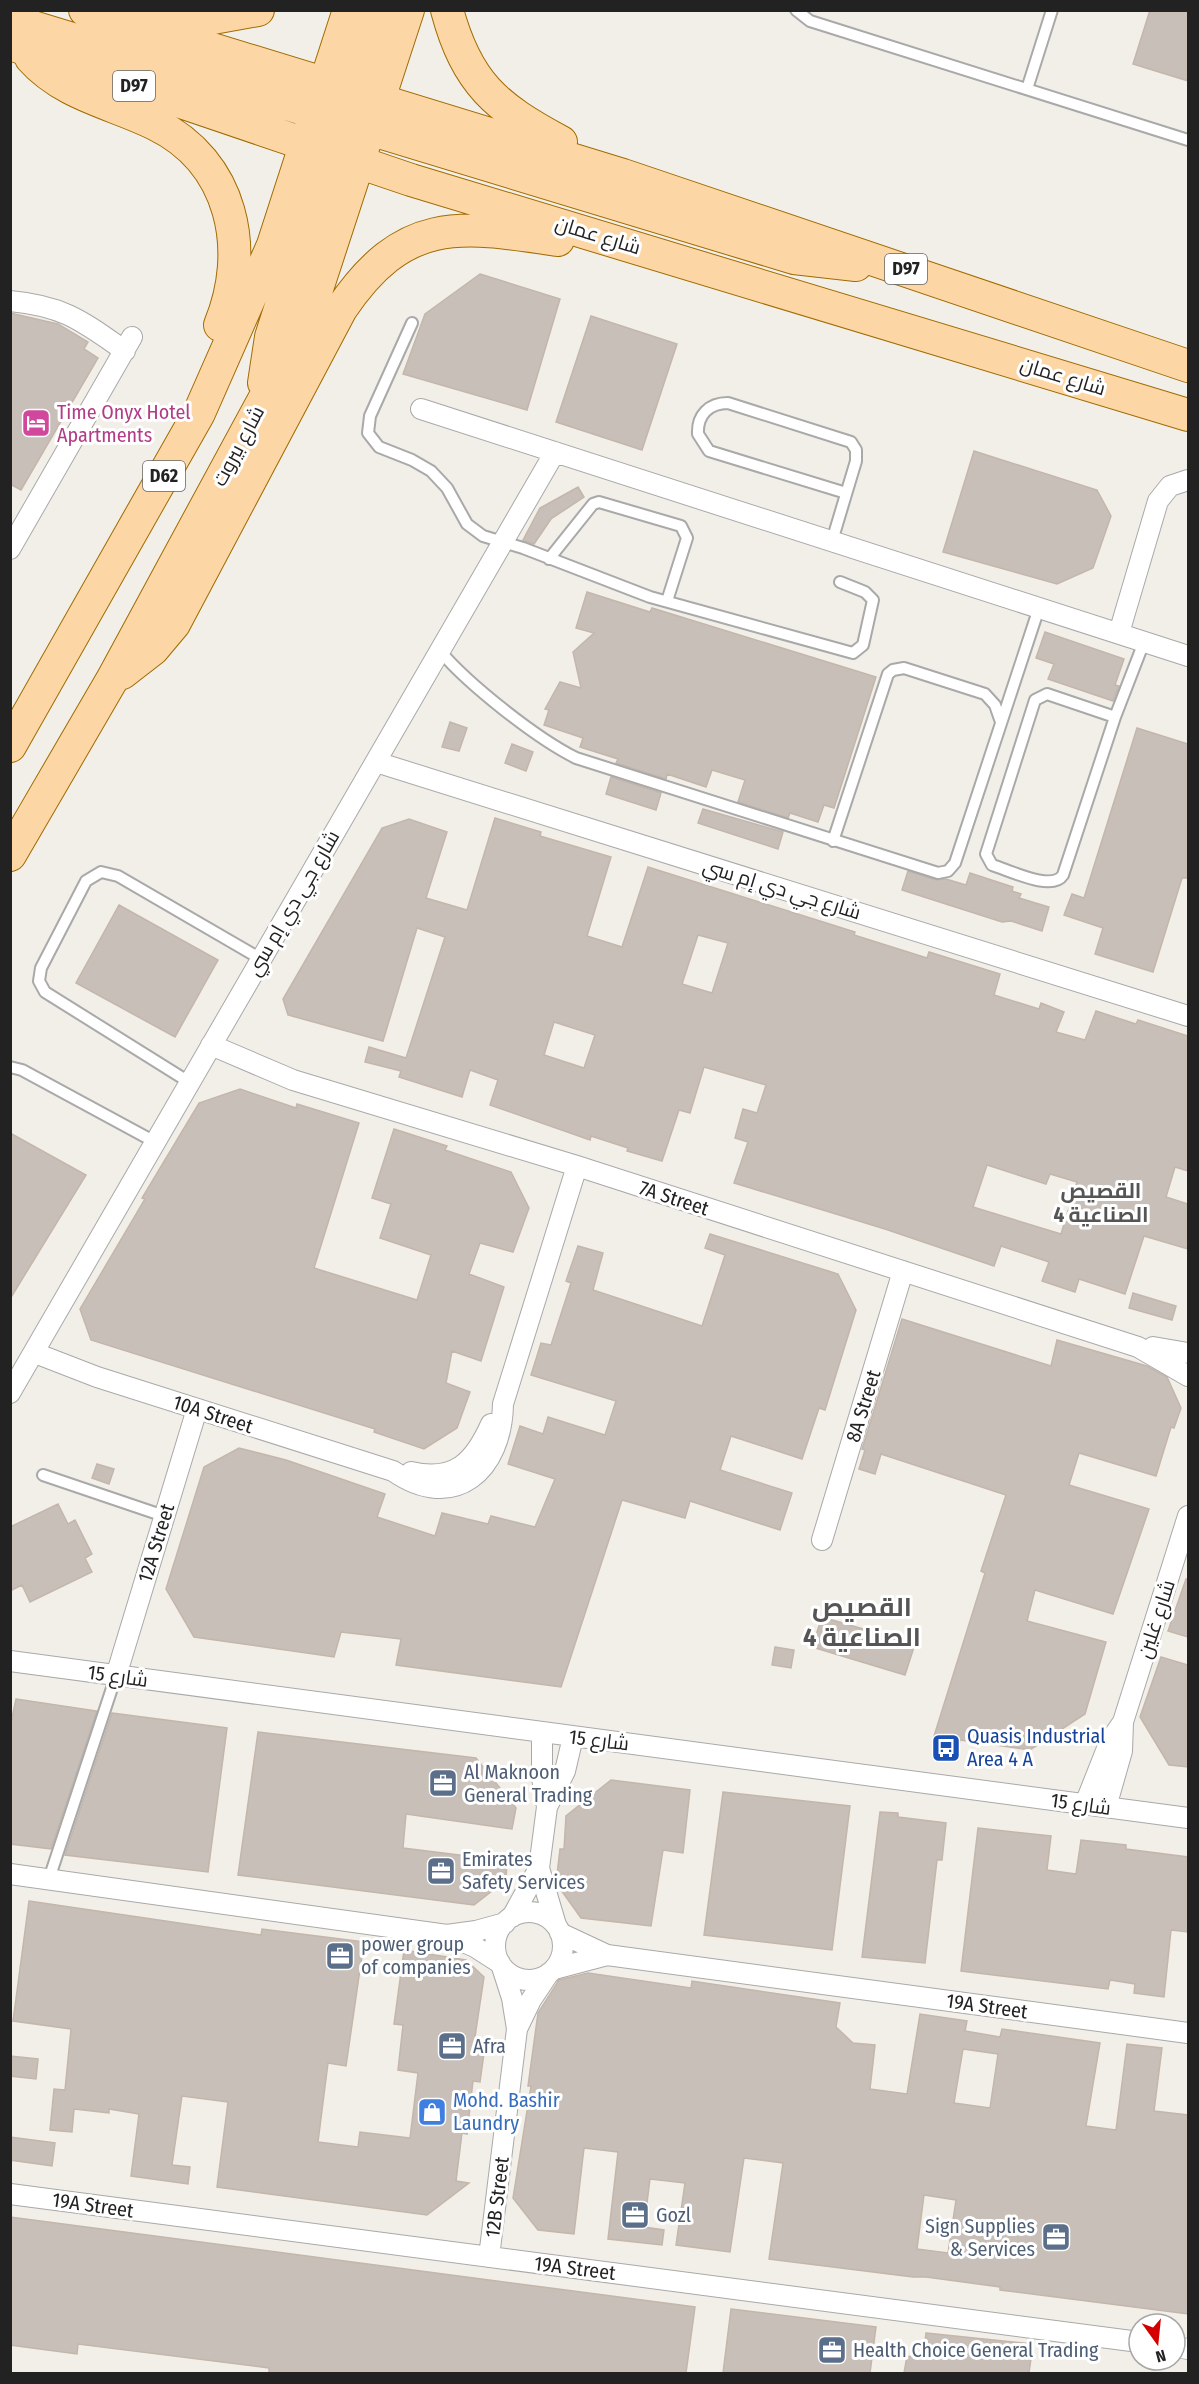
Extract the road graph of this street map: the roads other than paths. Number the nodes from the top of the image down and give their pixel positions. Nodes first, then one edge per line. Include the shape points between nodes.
1 (85, 10) edge
2 (162, 10) edge
3 (258, 10) edge
4 (349, 10) edge
5 (376, 10) edge
6 (408, 10) edge
7 (447, 10) edge
8 (796, 10) edge
9 (1052, 10) edge
10 (10, 20) edge
11 (16, 46) edge
12 (1027, 89) junction
13 (352, 91) junction
14 (342, 122) junction
15 (1188, 140) edge
16 (332, 153) junction
17 (623, 175) junction
18 (621, 242) junction
19 (889, 264) junction
20 (10, 301) edge
21 (412, 322) dead end
22 (1184, 362) edge
23 (421, 409) dead end
24 (200, 413) junction
25 (1188, 415) edge
26 (555, 452) junction
27 (1188, 480) edge
28 (846, 493) junction
29 (832, 541) junction
30 (503, 543) junction
31 (10, 549) edge
32 (549, 559) junction
33 (840, 582) dead end
34 (667, 602) junction
35 (1039, 608) junction
36 (1119, 633) junction
37 (1144, 642) junction
38 (440, 651) junction
39 (1188, 656) edge
40 (113, 678) junction
41 (1116, 717) junction
42 (1002, 723) junction
43 (10, 746) edge
44 (376, 762) junction
45 (833, 841) junction
46 (10, 855) edge
47 (261, 959) junction
48 (1188, 1016) edge
49 (211, 1045) junction
50 (10, 1067) edge
51 (189, 1082) junction
52 (155, 1142) junction
53 (577, 1166) junction
54 (903, 1271) junction
55 (1138, 1347) junction
56 (34, 1353) junction
57 (1188, 1353) edge
58 (1188, 1376) edge
59 (10, 1393) edge
60 (197, 1409) junction
61 (43, 1475) dead end
62 (164, 1516) junction
63 (1188, 1516) edge
64 (822, 1540) dead end
65 (10, 1661) edge
66 (116, 1676) junction
67 (1123, 1722) junction
68 (542, 1733) junction
69 (573, 1737) junction
70 (1085, 1804) junction
71 (548, 1807) junction
72 (1106, 1807) junction
73 (1188, 1818) edge
74 (539, 1868) junction
75 (10, 1874) edge
76 (49, 1879) junction
77 (508, 1920) junction
78 (558, 1929) junction
79 (447, 1935) junction
80 (607, 1955) junction
81 (501, 1965) junction
82 (552, 1971) junction
83 (517, 2029) junction
84 (1188, 2033) edge
85 (10, 2194) edge
86 (489, 2257) junction
87 (1127, 2340) edge

1 - 13 main road, D97
2 - 3 main road via 213,18
4 - 13 main road
5 - 13 main road
6 - 13 main road
7 - 17 main road via 466,62 494,99 519,119
8 - 12 lane via 810,21
9 - 12 lane
10 - 14 main road
11 - 16 main road, شارع عمان / D97
11 - 24 main road via 67,88 140,117 175,136 216,180 231,220 236,265 231,298 203,369
12 - 15 lane
13 - 14 main road
13 - 14 main road
13 - 17 main road, D97
14 - 16 main road
14 - 19 main road via 794,258 827,264
16 - 18 main road, شارع عمان / D97
16 - 24 main road, D62 via 250,303
16 - 40 main road, شارع بيروت / D62 via 271,337 264,398
17 - 19 main road, D97
18 - 25 main road, شارع عمان / D97
18 - 40 main road via 590,244 467,229 406,244 375,266 341,309 174,624 147,654
19 - 22 main road, D97
20 - 31 street via 71,314 128,344
21 - 30 lane via 370,416 368,433 379,447 431,471 447,488 467,524 483,536
23 - 26 street
24 - 43 main road, D62
26 - 29 street
26 - 30 street, شارع جي دي إم سي
27 - 36 street via 1170,486 1158,501
28 - 28 lane via 857,456 847,439 728,403 714,405 702,414 698,434 709,451
28 - 29 lane
29 - 35 street
30 - 32 lane
30 - 38 street, شارع جي دي إم سي
32 - 34 lane
32 - 34 lane via 593,504 599,502 681,526 687,538
33 - 34 lane via 865,592 873,600 863,645 853,653
35 - 36 street
35 - 42 lane
36 - 37 street
37 - 39 street
37 - 41 lane
38 - 44 street, شارع جي دي إم سي
38 - 45 lane via 545,741 576,758
40 - 46 main road, شارع بيروت / D62
41 - 41 lane via 1060,880 1050,883 989,862 987,849 1035,700 1047,694
42 - 45 lane via 955,863 948,871 938,873
42 - 45 lane via 995,705 985,694 904,668 892,670
44 - 47 street, شارع جي دي إم سي
44 - 48 street, شارع جي دي إم سي
47 - 49 street, شارع جي دي إم سي
47 - 51 lane via 118,876 101,872 86,881 41,968 41,987
49 - 51 street, شارع جي دي إم سي
49 - 53 street, 7A Street via 293,1080
50 - 52 lane
51 - 52 street, شارع جي دي إم سي
52 - 56 street, شارع جي دي إم سي
53 - 54 street, 7A Street
53 - 60 street, 10A Street via 503,1404 482,1445 463,1466 435,1475 393,1471
54 - 55 street, 7A Street
54 - 64 street, 8A Street
55 - 57 street
55 - 58 street
56 - 59 street, شارع جي دي إم سي
56 - 60 street, 10A Street
60 - 62 street, 12A Street
61 - 62 lane
62 - 66 street, 12A Street
63 - 67 street, شارع غلين
65 - 66 street, شارع 15
66 - 68 street, شارع 15
66 - 76 lane
67 - 70 street, شارع غلين via 1110,1741
67 - 72 street, شارع غلين via 1122,1751
68 - 69 street, شارع 15
68 - 71 street via 542,1778
69 - 70 street, شارع 15
69 - 71 street via 565,1771
70 - 72 street, شارع 15
71 - 74 street
72 - 73 street, شارع 15
74 - 77 street
74 - 78 street
75 - 76 street
76 - 79 street
77 - 78 street via 521,1913 540,1914
77 - 79 street via 476,1931
77 - 81 street via 496,1938
78 - 80 street
78 - 82 street via 562,1952
79 - 81 street via 475,1947
80 - 82 street
80 - 84 street, 19A Street
81 - 82 street via 525,1980
81 - 83 street
82 - 83 street
83 - 86 street, 12B Street
85 - 86 street, 19A Street
86 - 87 street, 19A Street

